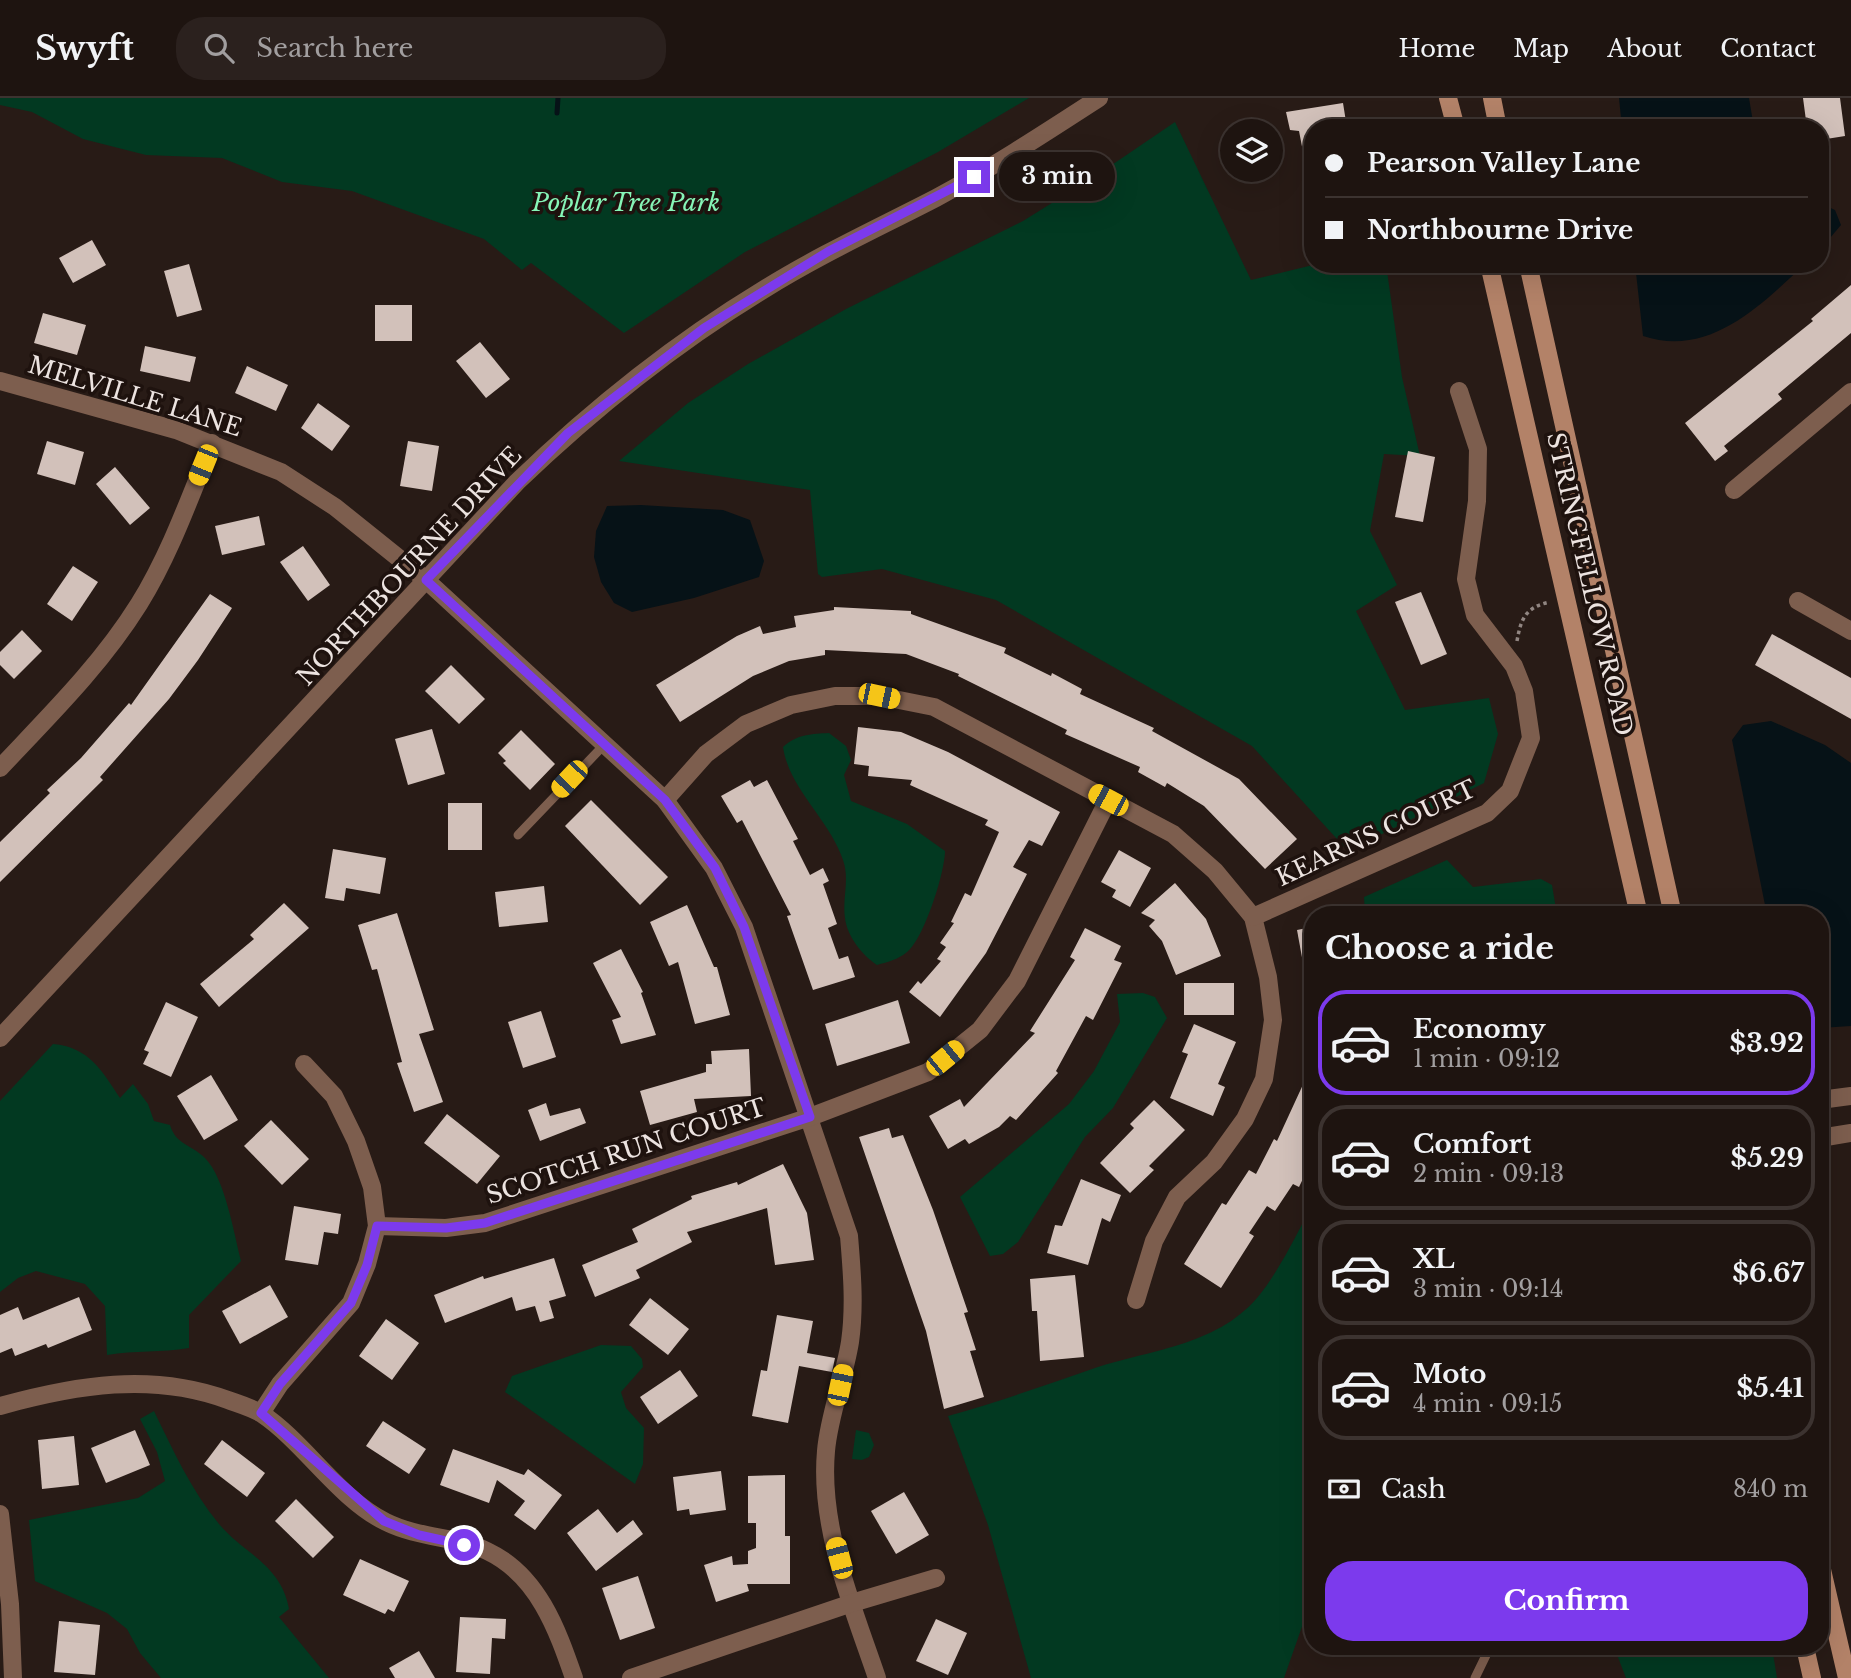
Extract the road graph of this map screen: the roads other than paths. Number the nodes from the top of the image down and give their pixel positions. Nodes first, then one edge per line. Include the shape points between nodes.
1 (1099, 98) edge
2 (1448, 98) edge
3 (1492, 98) edge
4 (1454, 119) edge
5 (1496, 119) edge
6 (1491, 273) edge
7 (1530, 273) edge
8 (0, 381) edge
9 (1460, 391) dead end
10 (1851, 392) edge
11 (212, 443) junction
12 (1734, 489) dead end
13 (426, 580) junction
14 (1798, 601) dead end
15 (1851, 631) edge
16 (604, 745) junction
17 (0, 768) edge
18 (665, 800) junction
19 (1108, 800) junction
20 (518, 835) dead end
21 (1637, 906) edge
22 (1671, 906) edge
23 (1253, 917) junction
24 (0, 1038) edge
25 (304, 1064) dead end
26 (1851, 1096) edge
27 (1829, 1099) edge
28 (810, 1117) junction
29 (1851, 1133) edge
30 (1829, 1137) edge
31 (377, 1226) junction
32 (1136, 1300) dead end
33 (0, 1406) edge
34 (261, 1413) junction
35 (0, 1514) edge
36 (936, 1578) dead end
37 (1829, 1601) edge
38 (852, 1603) junction
39 (1486, 1655) edge
40 (1807, 1655) edge
41 (13, 1678) edge
42 (574, 1678) edge
43 (631, 1678) edge
44 (877, 1678) edge
45 (1475, 1678) edge
46 (1812, 1678) edge
47 (1847, 1678) edge

1 - 13 street, NORTHBOURNE DRIVE via 993,166 829,251 704,328 568,433
2 - 4 main road
3 - 5 main road
6 - 21 main road, STRINGFELLOW ROAD
7 - 22 main road, STRINGFELLOW ROAD
8 - 11 street, MELVILLE LANE
9 - 23 street, KEARNS COURT via 1478,449 1477,501 1466,579 1475,615 1514,666 1524,691 1531,738 1510,791 1487,813
10 - 12 street
11 - 13 street, MELVILLE LANE via 281,472 335,507
11 - 17 street via 159,569 139,604 98,662
13 - 16 street, MELVILLE LANE
13 - 24 street, NORTHBOURNE DRIVE
14 - 15 street
16 - 18 street, MELVILLE LANE
16 - 20 lane
18 - 19 street via 706,754 746,724 791,705 835,696 879,696 933,708
18 - 28 street, MELVILLE LANE via 715,868 744,927
19 - 23 street via 1173,834 1215,871
19 - 28 street, SCOTCH RUN COURT via 1017,981 980,1030 928,1072
23 - 32 street via 1273,1020 1264,1079 1245,1119 1214,1163 1177,1197 1154,1241
25 - 31 street via 334,1096 356,1141 372,1187
26 - 27 street
28 - 31 street, SCOTCH RUN COURT via 485,1223 446,1228
28 - 38 street, MELVILLE LANE via 849,1236 854,1289 850,1341 826,1452 833,1535
29 - 30 street
31 - 34 street via 351,1303 280,1384
33 - 34 street via 91,1385 157,1383 198,1390
34 - 42 street via 384,1521 419,1535 487,1551 518,1573 541,1597 556,1625
35 - 41 street
36 - 38 street
37 - 47 main road
38 - 43 street
38 - 44 street, MELVILLE LANE
39 - 45 lane
40 - 46 main road

